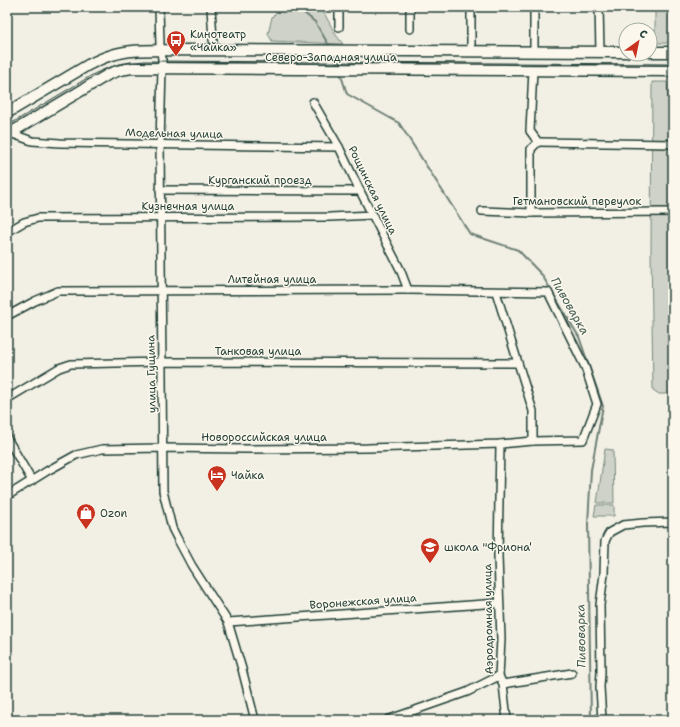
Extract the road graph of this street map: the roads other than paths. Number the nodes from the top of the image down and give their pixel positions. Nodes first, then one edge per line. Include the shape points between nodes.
1 (158, 7) edge
2 (211, 7) edge
3 (339, 7) edge
4 (410, 7) edge
5 (471, 7) edge
6 (534, 7) edge
7 (599, 7) edge
8 (339, 27) dead end
9 (410, 28) dead end
10 (213, 40) dead end
11 (161, 51) junction
12 (471, 51) junction
13 (534, 52) junction
14 (600, 52) junction
15 (618, 52) edge
16 (658, 52) edge
17 (673, 52) edge
18 (162, 68) junction
19 (533, 70) junction
20 (673, 71) edge
21 (313, 102) dead end
22 (7, 113) edge
23 (8, 134) edge
24 (538, 142) junction
25 (160, 144) junction
26 (673, 144) edge
27 (339, 146) junction
28 (160, 190) junction
29 (360, 191) junction
30 (482, 211) dead end
31 (673, 212) edge
32 (531, 213) junction
33 (373, 215) junction
34 (161, 217) junction
35 (7, 232) edge
36 (161, 290) junction
37 (408, 290) junction
38 (496, 292) junction
39 (543, 292) joint
40 (7, 316) edge
41 (162, 362) junction
42 (517, 363) junction
43 (7, 399) edge
44 (7, 438) edge
45 (533, 441) junction
46 (500, 444) junction
47 (163, 448) junction
48 (32, 481) junction
49 (7, 496) edge
50 (673, 522) edge
51 (499, 603) junction
52 (228, 622) junction
53 (572, 672) dead end
54 (499, 676) junction
55 (503, 684) junction
56 (255, 720) edge
57 (387, 720) edge
58 (507, 720) edge
59 (602, 720) edge

1 - 11 street, улица Гущина
2 - 10 street
3 - 8 street
4 - 9 street
5 - 12 street
6 - 13 street
7 - 14 street
11 - 12 main road, Северо-Западная улица
11 - 18 street, улица Гущина
11 - 22 main road, Северо-Западная улица via 112,54 88,65
12 - 13 main road, Северо-Западная улица
13 - 14 main road, Северо-Западная улица
14 - 15 main road, Северо-Западная улица
16 - 17 main road
18 - 19 main road, Северо-Западная улица
18 - 23 main road, Северо-Западная улица via 132,68 109,74
18 - 25 street, улица Гущина
19 - 20 main road, Северо-Западная улица
19 - 24 street via 530,131
21 - 27 street, Рощинская улица
23 - 25 street, Модельная улица via 32,141 60,143
24 - 26 street
24 - 32 street via 531,149
25 - 27 street, Модельная улица
25 - 28 street, улица Гущина
27 - 29 street, Рощинская улица
28 - 29 street, Курганский проезд
28 - 34 street, улица Гущина
29 - 33 street, Рощинская улица
30 - 32 street, Гетмановский переулок
31 - 32 street, Гетмановский переулок
33 - 34 street, Кузнечная улица
33 - 37 street, Рощинская улица
34 - 35 street, Кузнечная улица via 38,218 24,222
34 - 36 street, улица Гущина
36 - 37 street, Литейная улица
36 - 40 street, Литейная улица via 58,292
36 - 41 street, улица Гущина
37 - 38 street, Литейная улица
38 - 39 street, Литейная улица
38 - 42 street
39 - 45 street, Новороссийская улица via 548,292 585,367 596,404 583,440
41 - 42 street, Танковая улица
41 - 43 street, Танковая улица via 71,364 59,368
41 - 47 street, улица Гущина
42 - 45 street via 533,411
44 - 48 street
45 - 46 street, Новороссийская улица
46 - 47 street, Новороссийская улица via 368,448
46 - 51 street, Аэродромная улица
47 - 48 street, Новороссийская улица via 102,449 76,455
47 - 52 street, улица Гущина via 163,491 172,528 192,566
48 - 49 street, Новороссийская улица
50 - 59 street via 623,525 610,532 605,541 600,605
51 - 52 street, Воронежская улица
51 - 54 street, Аэродромная улица
52 - 56 street, улица Гущина
53 - 55 street
54 - 55 street, Аэродромная улица
54 - 57 street via 467,692
55 - 58 street, Аэродромная улица

